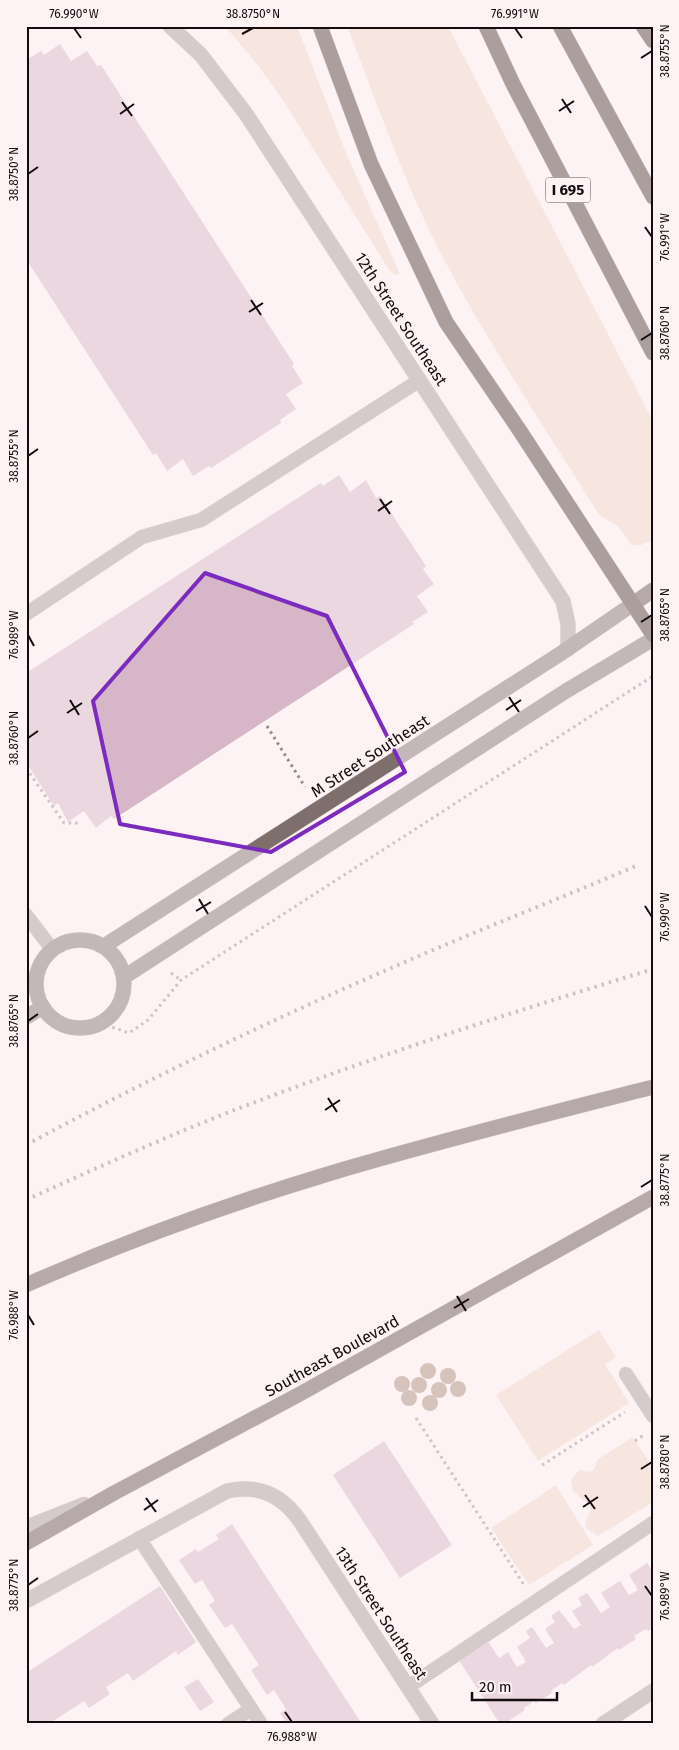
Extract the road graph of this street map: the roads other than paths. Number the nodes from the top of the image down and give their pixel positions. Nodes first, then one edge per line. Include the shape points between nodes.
1 (170, 26) edge
2 (320, 26) edge
3 (486, 26) edge
4 (560, 26) edge
5 (643, 26) edge
6 (653, 42) edge
7 (653, 197) edge
8 (653, 353) edge
9 (420, 380) junction
10 (653, 590) edge
11 (633, 604) junction
12 (26, 614) edge
13 (653, 635) edge
14 (653, 639) edge
15 (568, 649) junction
16 (26, 915) edge
17 (104, 946) junction
18 (52, 949) junction
19 (124, 977) junction
20 (31, 980) edge
21 (43, 1007) junction
22 (26, 1017) edge
23 (653, 1086) edge
24 (653, 1197) edge
25 (26, 1285) edge
26 (626, 1374) dead end
27 (653, 1416) edge
28 (114, 1493) junction
29 (653, 1523) edge
30 (26, 1527) edge
31 (139, 1538) junction
32 (26, 1543) edge
33 (26, 1601) edge
34 (408, 1687) junction
35 (653, 1691) edge
36 (251, 1709) junction
37 (228, 1724) edge
38 (261, 1724) edge
39 (432, 1724) edge
40 (603, 1724) edge

1 - 9 street, 12th Street Southeast via 201,55 246,114
2 - 11 highway via 371,164 446,322
3 - 8 highway, I 695
4 - 7 highway
5 - 6 highway
9 - 12 lane via 201,520 142,537
9 - 15 street, 12th Street Southeast via 563,601 568,624
10 - 11 main road, M Street Southeast
11 - 13 highway
11 - 15 street, M Street Southeast
14 - 19 street via 566,691
15 - 17 street, M Street Southeast
16 - 18 lane
17 - 18 street via 78,939
17 - 19 street via 120,965
18 - 20 street
19 - 21 street via 124,991 119,1004 100,1023 75,1028 56,1021
20 - 21 street
21 - 22 street
23 - 25 main road via 278,1190 139,1239
24 - 28 main road, Southeast Boulevard via 298,1395
26 - 27 lane
28 - 30 lane
28 - 32 main road, Southeast Boulevard
29 - 34 lane
31 - 33 street, 13th Street Southeast
31 - 34 street, 13th Street Southeast via 227,1491 251,1488 274,1495 300,1521
31 - 36 lane
34 - 39 street, 13th Street Southeast
35 - 40 street
36 - 37 lane
36 - 38 lane

